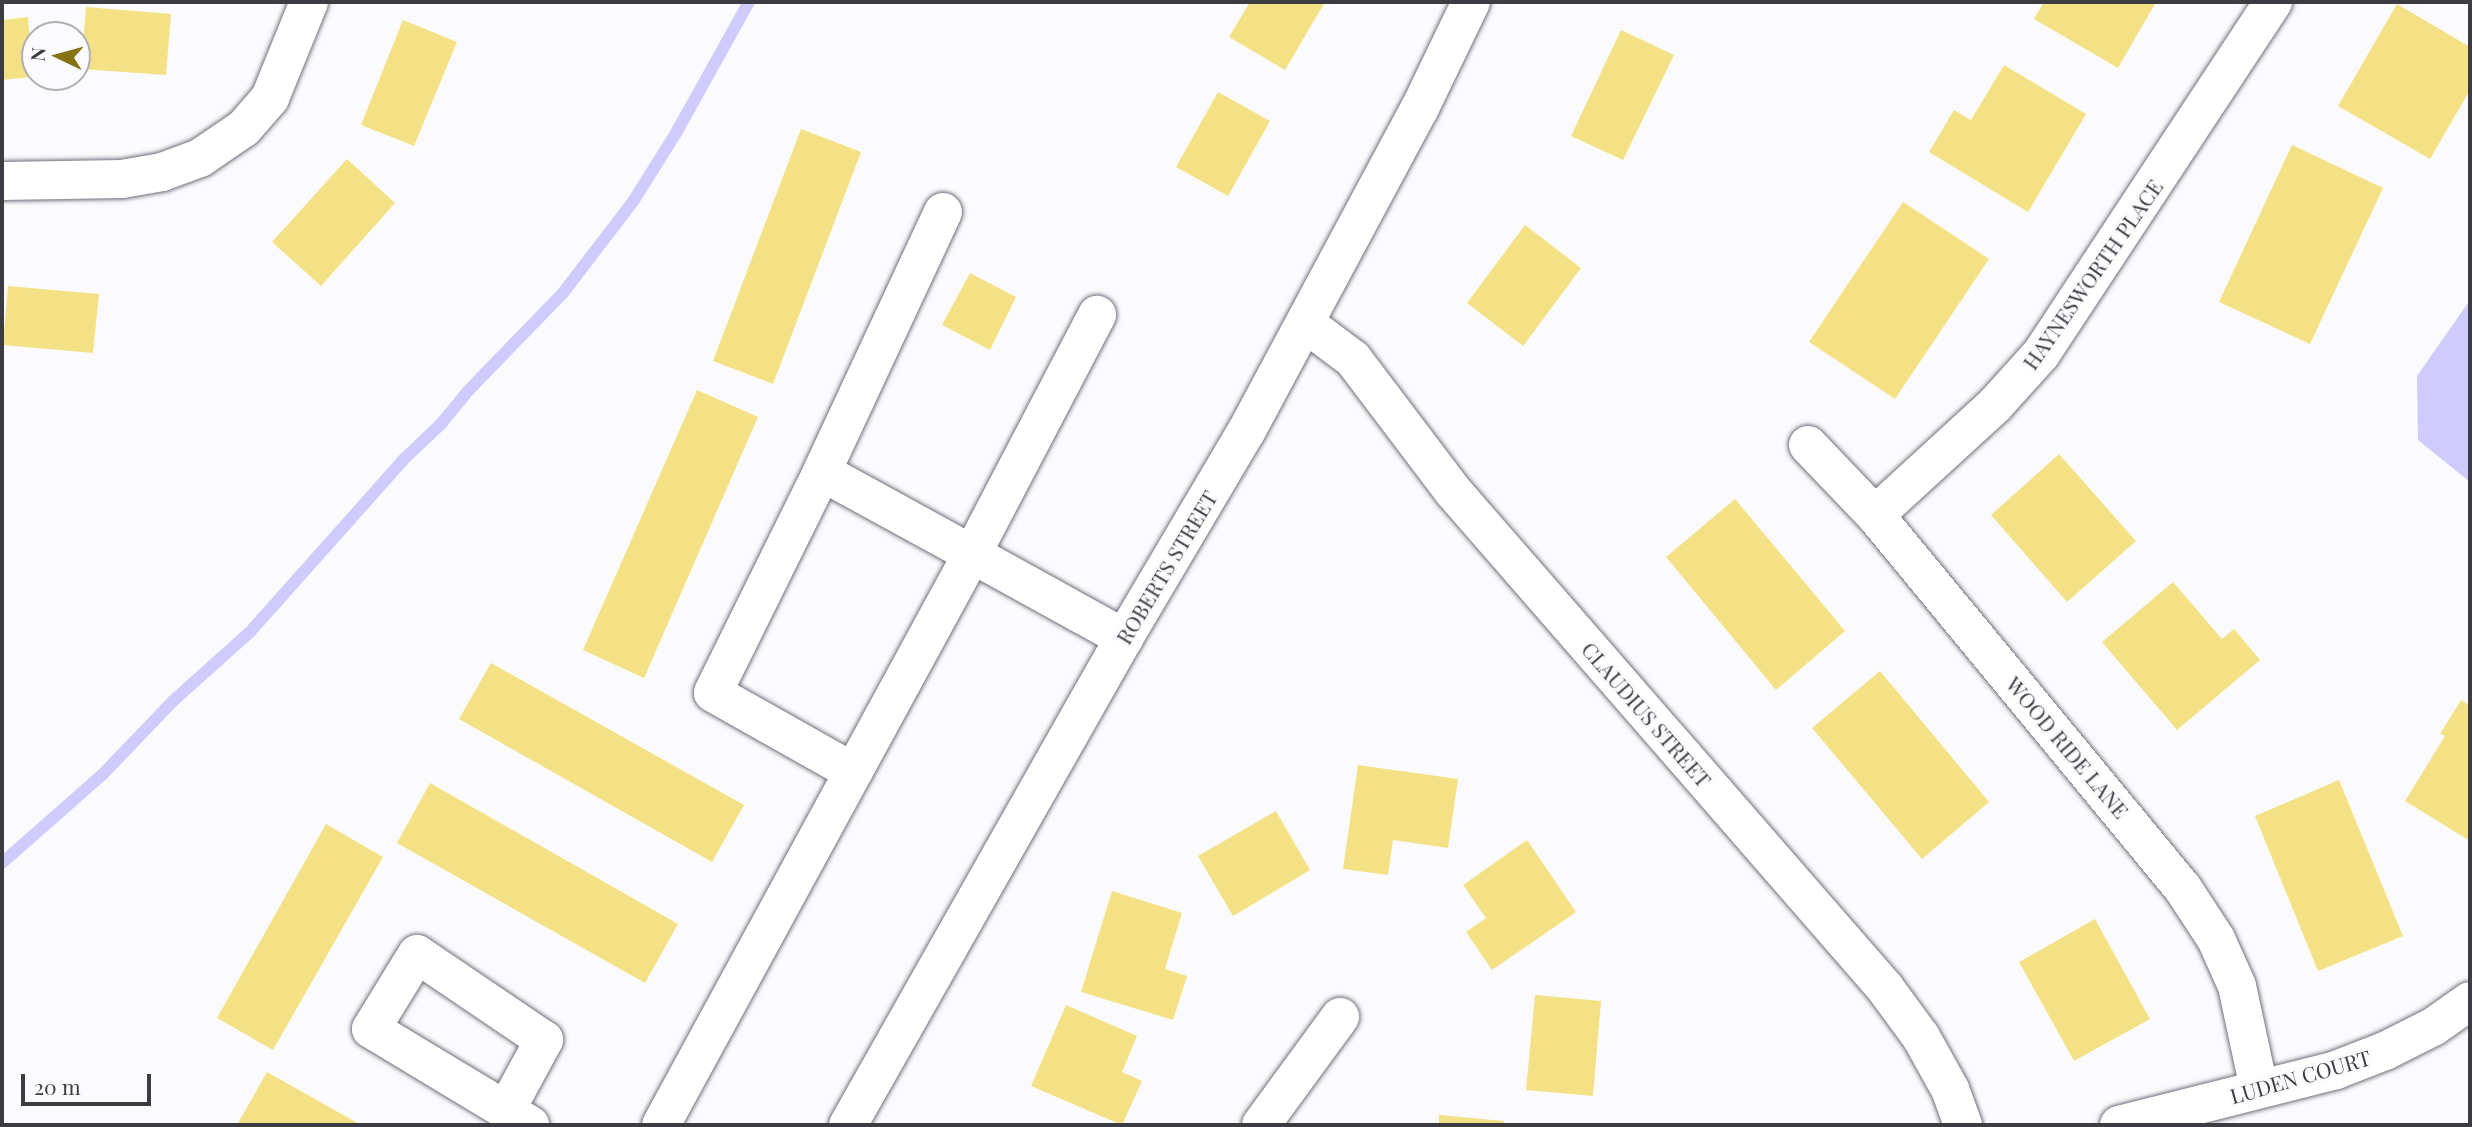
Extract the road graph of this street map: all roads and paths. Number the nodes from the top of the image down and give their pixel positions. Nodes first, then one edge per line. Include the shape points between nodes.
1 (309, 2) edge
2 (1471, 2) edge
3 (2273, 2) edge
4 (2, 181) edge
5 (943, 212) dead end
6 (1097, 315) dead end
7 (1305, 323) junction
8 (1808, 444) dead end
9 (822, 472) junction
10 (1875, 515) junction
11 (972, 554) junction
12 (1124, 638) junction
13 (853, 772) junction
14 (2470, 1001) edge
15 (1340, 1017) dead end
16 (2259, 1088) junction
17 (661, 1125) edge
18 (848, 1125) edge
19 (1261, 1125) edge
20 (1963, 1125) edge
21 (2119, 1125) edge

1 - 4 street via 270,98 244,128 200,159 122,179
2 - 7 street, ROBERTS STREET
3 - 10 street, HAYNESWORTH PLACE via 2041,354 1996,405
5 - 9 street
6 - 11 street
7 - 12 street, ROBERTS STREET via 1247,432
7 - 20 street, CLAUDIUS STREET via 1353,359 1452,490 1885,988 1921,1037 1950,1089
8 - 10 street, WOOD RIDE LANE
9 - 11 street
9 - 13 street via 713,693
10 - 16 street, WOOD RIDE LANE via 2182,887 2216,939 2237,986
11 - 12 street
11 - 13 street
12 - 18 street, ROBERTS STREET
13 - 17 street
14 - 16 street, LUDEN COURT via 2433,1027 2385,1051 2336,1070
15 - 19 street
16 - 21 street, LUDEN COURT

